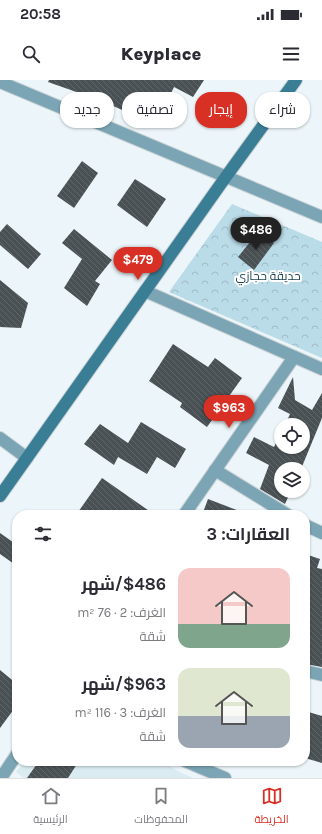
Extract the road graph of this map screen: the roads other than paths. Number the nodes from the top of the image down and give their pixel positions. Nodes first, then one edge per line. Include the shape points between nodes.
1 (296, 80) edge
2 (0, 82) edge
3 (225, 178) junction
4 (322, 217) edge
5 (145, 291) junction
6 (294, 357) junction
7 (322, 369) edge
8 (0, 438) edge
9 (27, 458) junction
10 (215, 470) junction
11 (0, 496) edge
12 (187, 510) edge
13 (280, 510) edge
14 (310, 527) edge
15 (322, 533) edge
16 (310, 672) edge
17 (322, 675) edge
18 (12, 761) edge
19 (197, 766) edge
20 (0, 778) edge
21 (224, 778) edge

1 - 3 main road
2 - 3 street
3 - 4 street
3 - 5 main road
5 - 6 street
5 - 9 main road
6 - 7 street
6 - 10 street
8 - 9 street
9 - 11 main road
10 - 12 street
10 - 13 street
14 - 15 street
16 - 17 street
18 - 20 street
19 - 21 street

